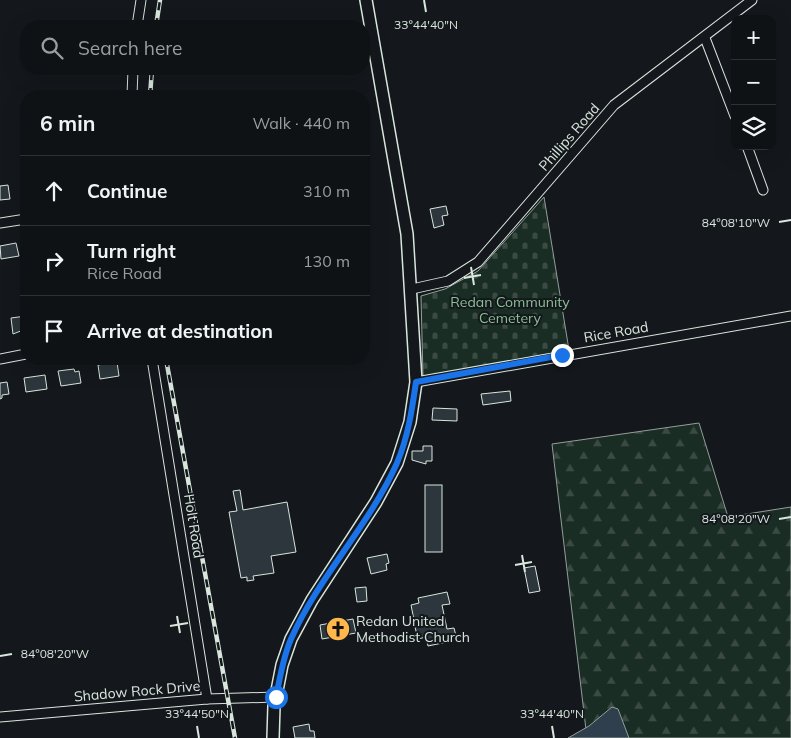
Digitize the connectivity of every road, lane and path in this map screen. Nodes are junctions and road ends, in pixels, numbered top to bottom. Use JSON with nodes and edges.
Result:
{"nodes":[{"id":1,"x":140,"y":0,"type":"edge"},
{"id":2,"x":366,"y":0,"type":"edge"},
{"id":3,"x":752,"y":0,"type":"edge"},
{"id":4,"x":138,"y":20,"type":"edge"},
{"id":5,"x":370,"y":20,"type":"edge"},
{"id":6,"x":370,"y":22,"type":"edge"},
{"id":7,"x":705,"y":38,"type":"junction"},
{"id":8,"x":133,"y":75,"type":"edge"},
{"id":9,"x":132,"y":90,"type":"edge"},
{"id":10,"x":731,"y":106,"type":"edge"},
{"id":11,"x":749,"y":150,"type":"edge"},
{"id":12,"x":764,"y":190,"type":"dead end"},
{"id":13,"x":20,"y":220,"type":"edge"},
{"id":14,"x":0,"y":223,"type":"edge"},
{"id":15,"x":412,"y":290,"type":"junction"},
{"id":16,"x":791,"y":316,"type":"edge"},
{"id":17,"x":20,"y":355,"type":"edge"},
{"id":18,"x":0,"y":359,"type":"edge"},
{"id":19,"x":153,"y":365,"type":"edge"},
{"id":20,"x":416,"y":382,"type":"junction"},
{"id":21,"x":276,"y":697,"type":"junction"},
{"id":22,"x":207,"y":699,"type":"junction"},
{"id":23,"x":0,"y":717,"type":"edge"},
{"id":24,"x":273,"y":738,"type":"edge"}],
"edges":[{"from":1,"to":4,"type":"street"},
{"from":2,"to":5,"type":"main road"},
{"from":3,"to":7,"type":"street","name":"Phillips Road"},
{"from":6,"to":15,"type":"main road"},
{"from":7,"to":10,"type":"street"},
{"from":7,"to":15,"type":"street","name":"Phillips Road"},
{"from":8,"to":9,"type":"street"},
{"from":11,"to":12,"type":"street"},
{"from":13,"to":14,"type":"street"},
{"from":15,"to":20,"type":"main road"},
{"from":16,"to":20,"type":"street","name":"Rice Road"},
{"from":17,"to":18,"type":"street"},
{"from":19,"to":22,"type":"street","name":"Holt Road"},
{"from":20,"to":21,"type":"main road"},
{"from":21,"to":22,"type":"street","name":"Shadow Rock Drive"},
{"from":21,"to":24,"type":"main road"},
{"from":22,"to":23,"type":"street","name":"Shadow Rock Drive"}]}
